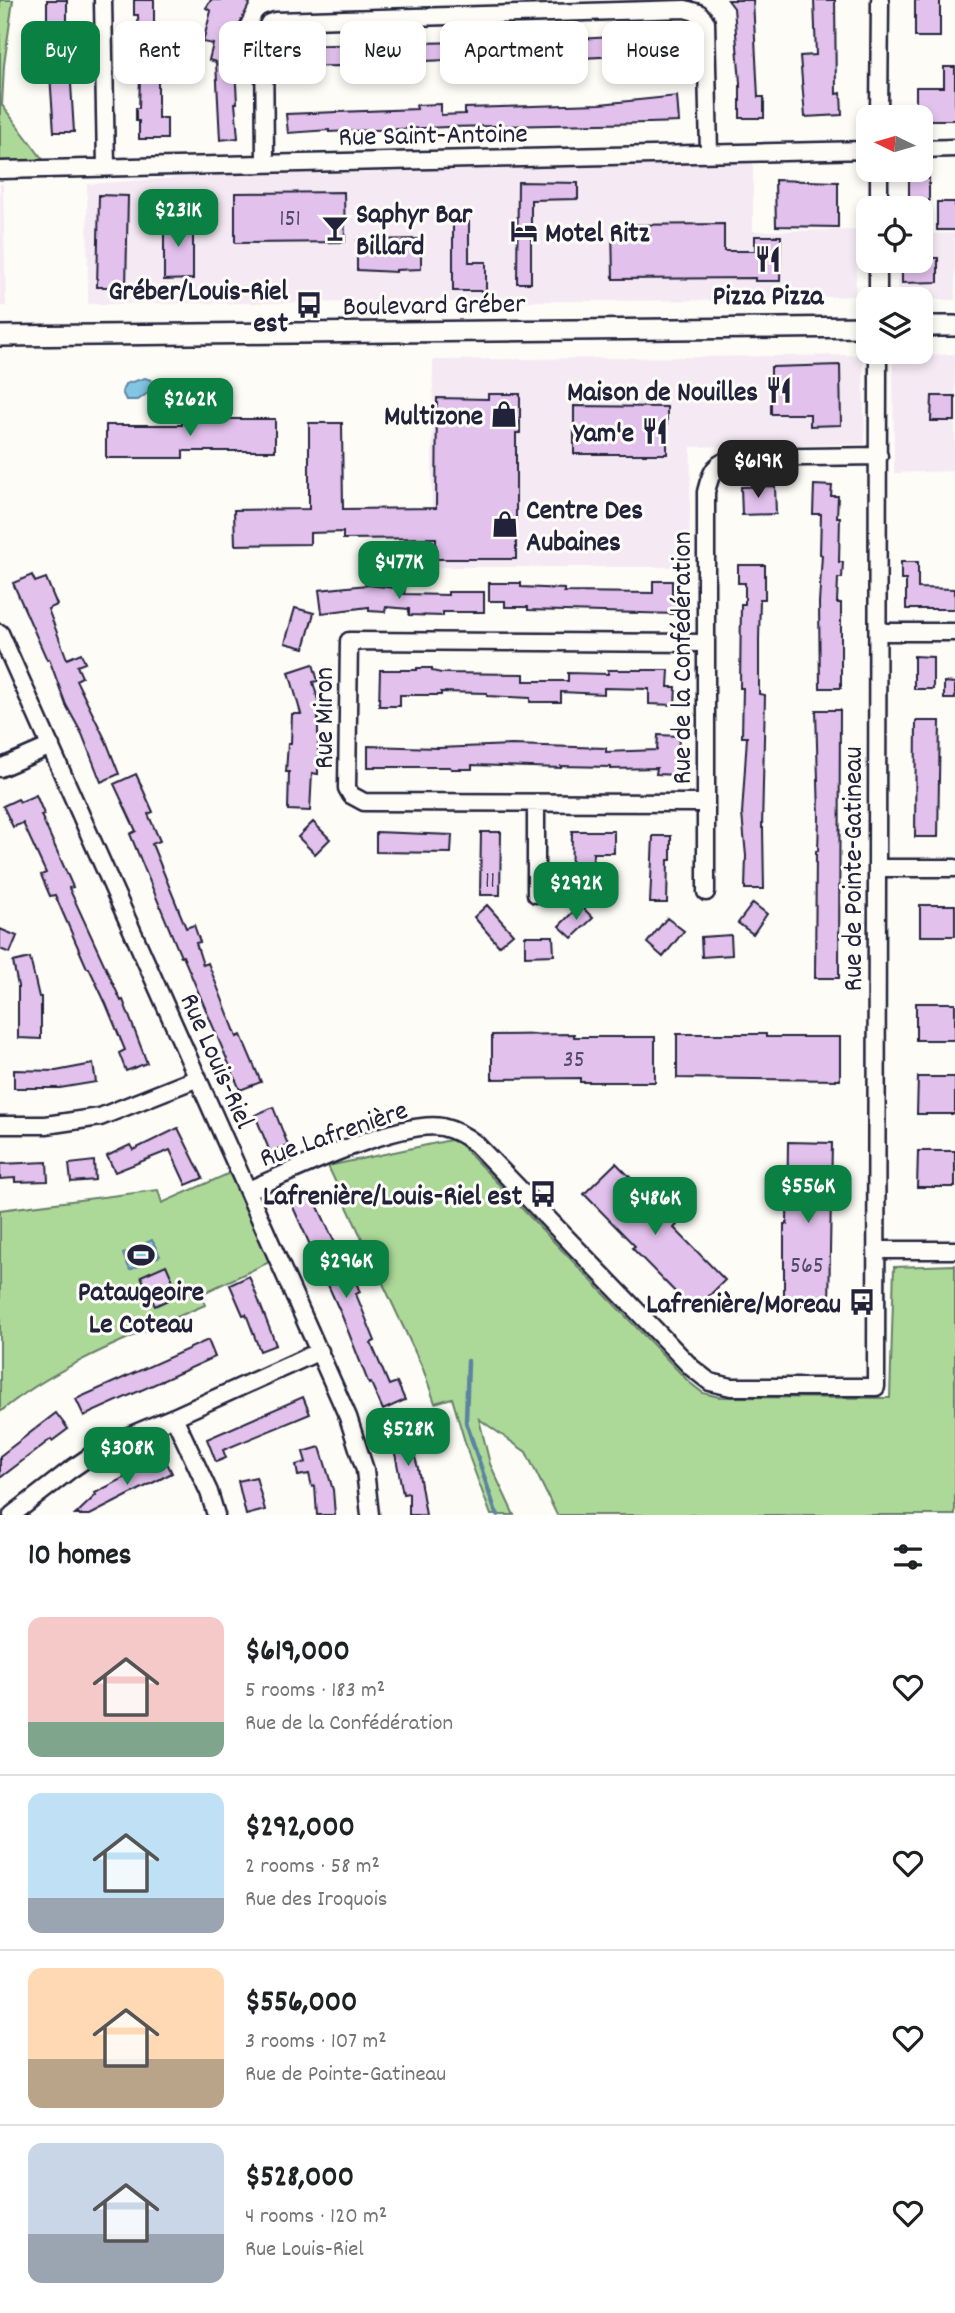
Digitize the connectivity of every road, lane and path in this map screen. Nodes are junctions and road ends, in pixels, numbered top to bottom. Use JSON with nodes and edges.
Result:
{"nodes":[{"id":1,"x":103,"y":0,"type":"edge"},
{"id":2,"x":880,"y":0,"type":"edge"},
{"id":3,"x":879,"y":105,"type":"edge"},
{"id":4,"x":955,"y":148,"type":"edge"},
{"id":5,"x":933,"y":149,"type":"edge"},
{"id":6,"x":856,"y":150,"type":"edge"},
{"id":7,"x":709,"y":153,"type":"junction"},
{"id":8,"x":265,"y":163,"type":"junction"},
{"id":9,"x":106,"y":167,"type":"junction"},
{"id":10,"x":0,"y":170,"type":"edge"},
{"id":11,"x":933,"y":326,"type":"edge"},
{"id":12,"x":955,"y":326,"type":"edge"},
{"id":13,"x":856,"y":327,"type":"edge"},
{"id":14,"x":0,"y":336,"type":"edge"},
{"id":15,"x":878,"y":364,"type":"edge"},
{"id":16,"x":879,"y":456,"type":"junction"},
{"id":17,"x":878,"y":632,"type":"junction"},
{"id":18,"x":955,"y":632,"type":"edge"},
{"id":19,"x":0,"y":633,"type":"edge"},
{"id":20,"x":706,"y":643,"type":"junction"},
{"id":21,"x":51,"y":746,"type":"junction"},
{"id":22,"x":0,"y":768,"type":"edge"},
{"id":23,"x":536,"y":803,"type":"junction"},
{"id":24,"x":706,"y":803,"type":"junction"},
{"id":25,"x":877,"y":868,"type":"junction"},
{"id":26,"x":955,"y":868,"type":"edge"},
{"id":27,"x":706,"y":892,"type":"dead end"},
{"id":28,"x":536,"y":894,"type":"dead end"},
{"id":29,"x":198,"y":1078,"type":"junction"},
{"id":30,"x":0,"y":1125,"type":"edge"},
{"id":31,"x":248,"y":1190,"type":"junction"},
{"id":32,"x":876,"y":1250,"type":"junction"},
{"id":33,"x":955,"y":1250,"type":"edge"},
{"id":34,"x":320,"y":1351,"type":"junction"},
{"id":35,"x":876,"y":1387,"type":"joint"},
{"id":36,"x":174,"y":1418,"type":"junction"},
{"id":37,"x":12,"y":1515,"type":"edge"},
{"id":38,"x":216,"y":1515,"type":"edge"},
{"id":39,"x":370,"y":1515,"type":"edge"}],
"edges":[{"from":1,"to":9,"type":"street"},
{"from":2,"to":3,"type":"street"},
{"from":4,"to":5,"type":"street"},
{"from":6,"to":7,"type":"street","name":"Rue Saint-Antoine"},
{"from":7,"to":8,"type":"street","name":"Rue Saint-Antoine"},
{"from":7,"to":8,"type":"street"},
{"from":8,"to":9,"type":"street","name":"Rue Saint-Antoine"},
{"from":9,"to":10,"type":"street","name":"Rue Saint-Antoine"},
{"from":11,"to":12,"type":"main road"},
{"from":13,"to":14,"type":"main road","name":"Boulevard Gréber"},
{"from":15,"to":16,"type":"street","name":"Rue de Pointe-Gatineau"},
{"from":16,"to":17,"type":"street","name":"Rue de Pointe-Gatineau"},
{"from":16,"to":20,"type":"street","name":"Rue de la Confédération"},
{"from":17,"to":18,"type":"street"},
{"from":17,"to":25,"type":"street","name":"Rue de Pointe-Gatineau"},
{"from":19,"to":21,"type":"street","name":"Rue Louis-Riel"},
{"from":20,"to":23,"type":"street","name":"Rue Miron"},
{"from":20,"to":24,"type":"street","name":"Rue de la Confédération"},
{"from":21,"to":22,"type":"street"},
{"from":21,"to":29,"type":"street","name":"Rue Louis-Riel"},
{"from":23,"to":24,"type":"street","name":"Rue Miron"},
{"from":23,"to":28,"type":"street"},
{"from":24,"to":27,"type":"street","name":"Rue de la Confédération"},
{"from":25,"to":26,"type":"street"},
{"from":25,"to":32,"type":"street","name":"Rue de Pointe-Gatineau"},
{"from":29,"to":30,"type":"street"},
{"from":29,"to":31,"type":"street","name":"Rue Louis-Riel"},
{"from":31,"to":34,"type":"street","name":"Rue Louis-Riel"},
{"from":31,"to":35,"type":"street","name":"Rue Lafrenière"},
{"from":32,"to":33,"type":"street"},
{"from":32,"to":35,"type":"street","name":"Rue de Pointe-Gatineau"},
{"from":34,"to":36,"type":"street"},
{"from":34,"to":39,"type":"street","name":"Rue Louis-Riel"},
{"from":36,"to":37,"type":"street"},
{"from":36,"to":38,"type":"street"}]}
